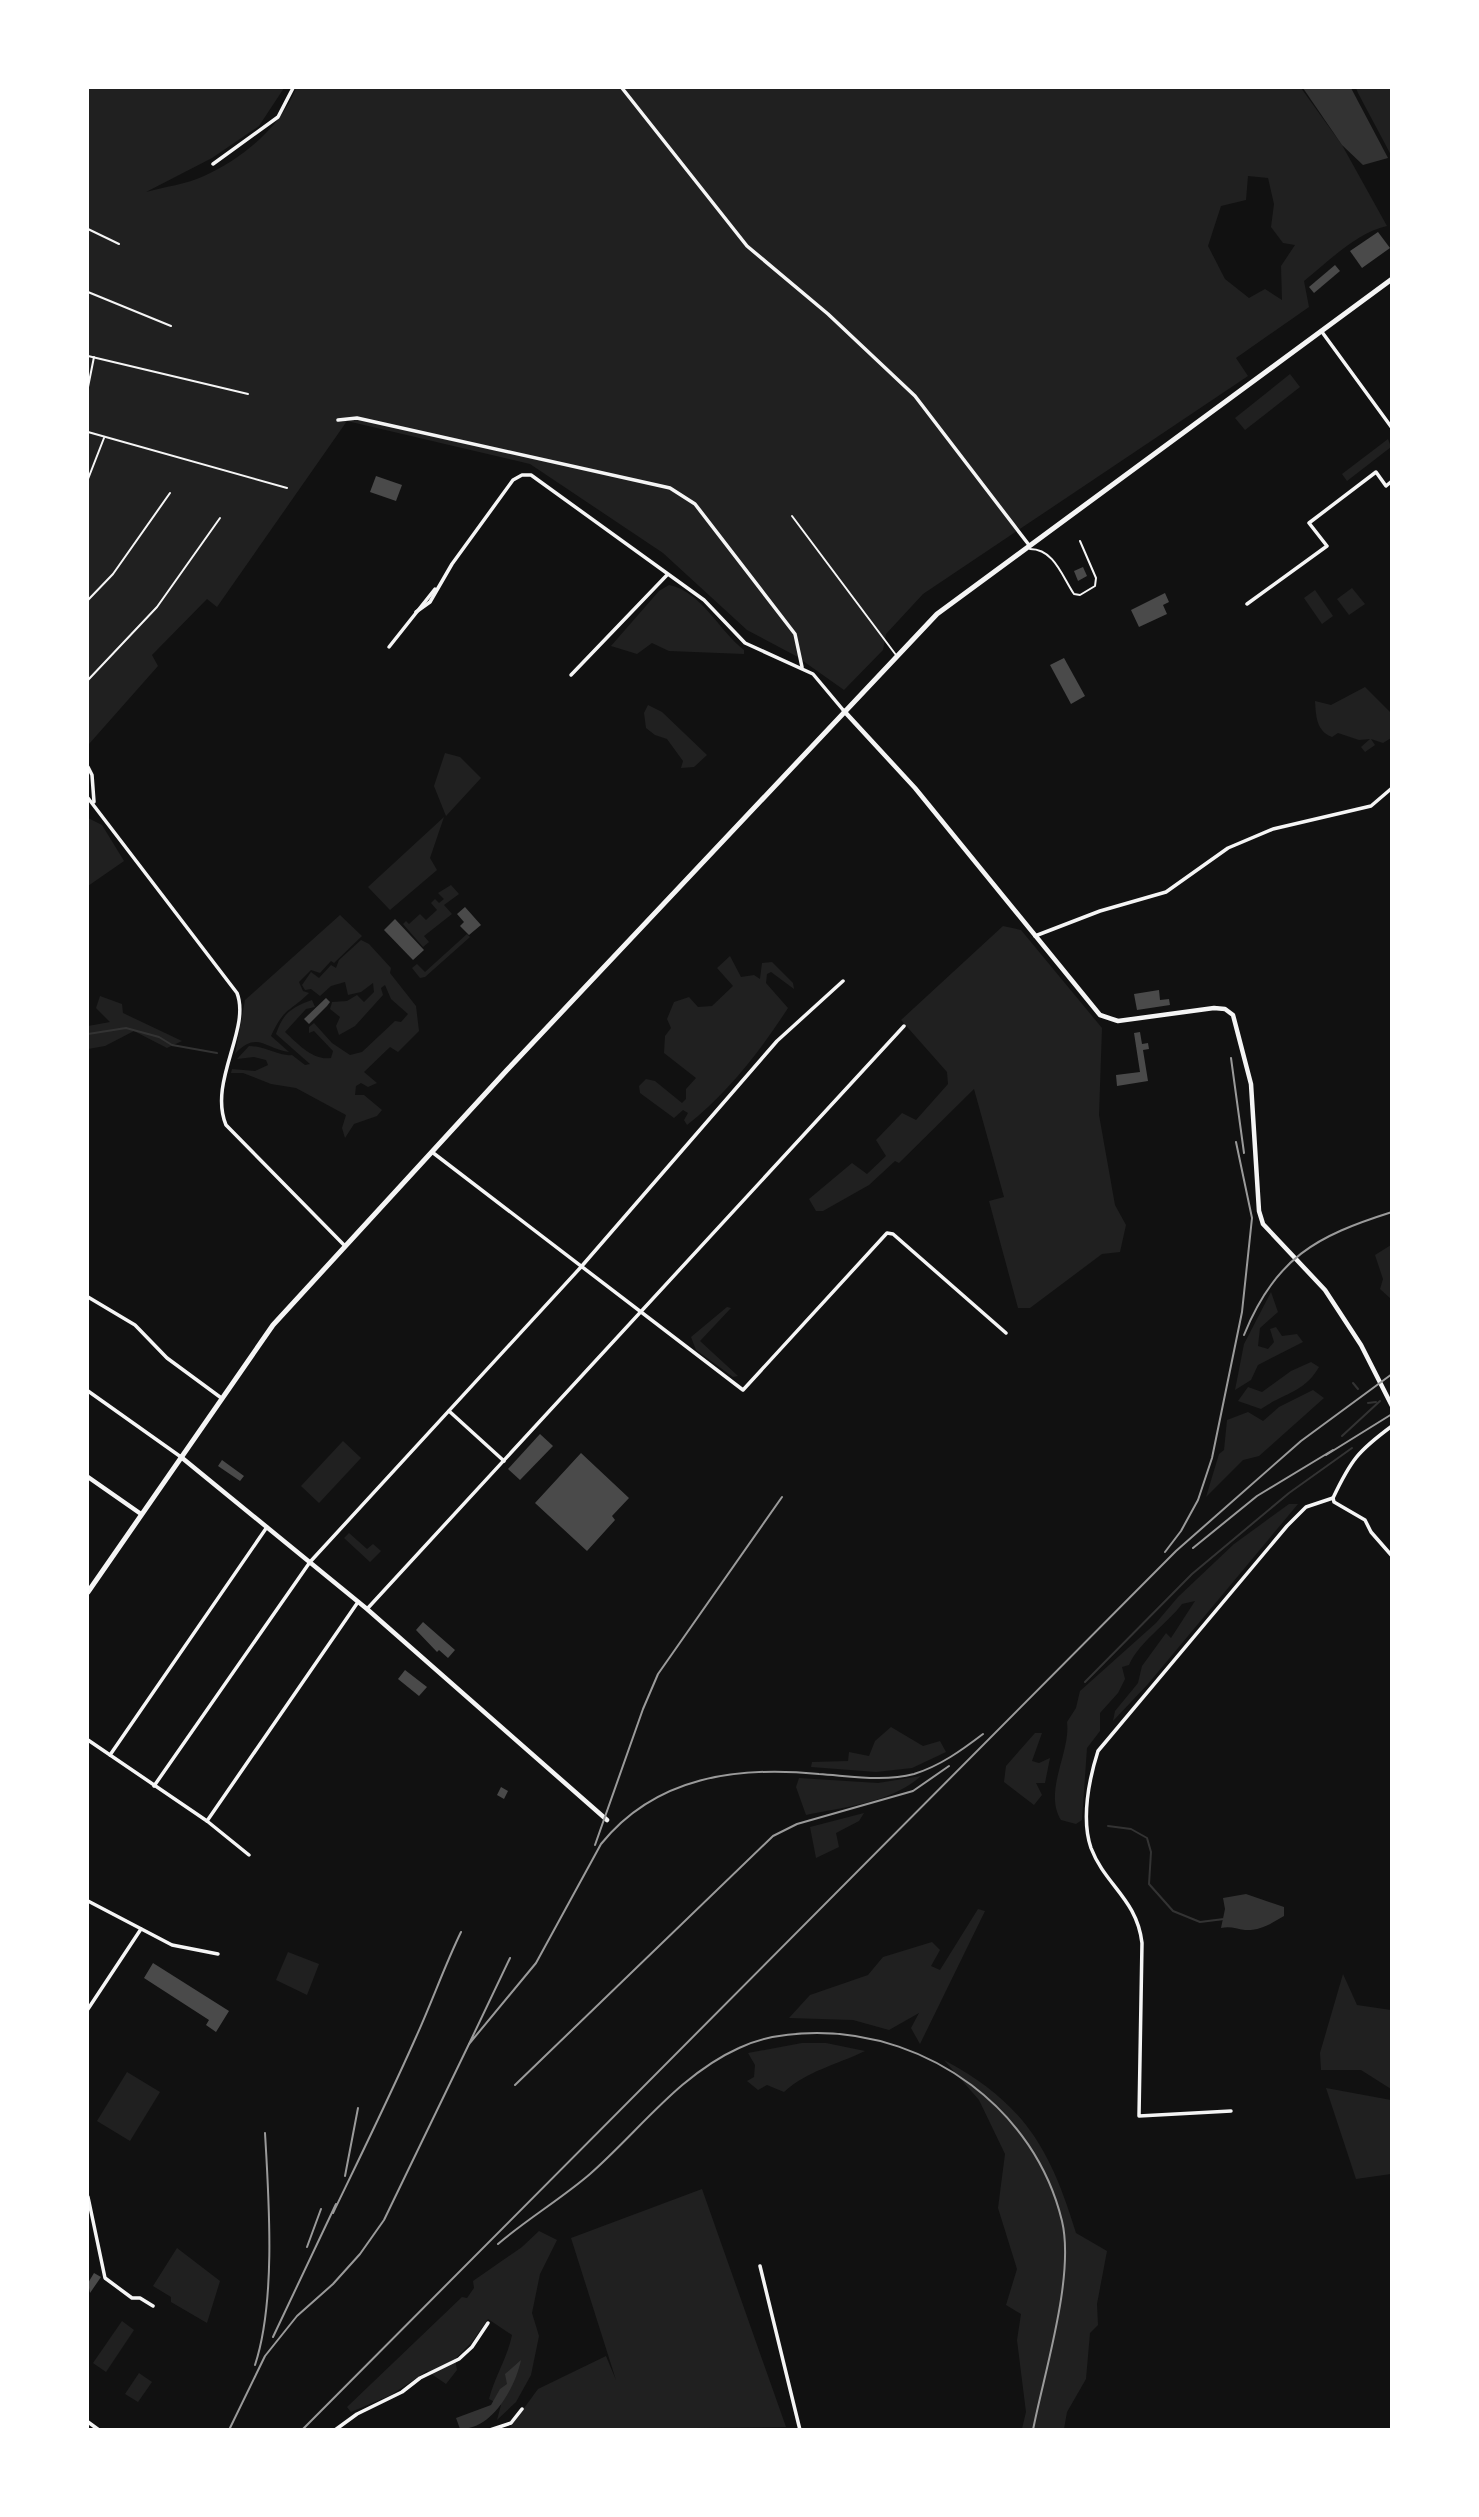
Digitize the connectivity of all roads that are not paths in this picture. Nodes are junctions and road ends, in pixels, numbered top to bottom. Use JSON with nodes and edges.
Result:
{"nodes":[{"id":1,"x":293,"y":88,"type":"edge"},
{"id":2,"x":622,"y":88,"type":"edge"},
{"id":3,"x":213,"y":164,"type":"dead end"},
{"id":4,"x":88,"y":229,"type":"edge"},
{"id":5,"x":119,"y":244,"type":"dead end"},
{"id":6,"x":1391,"y":279,"type":"edge"},
{"id":7,"x":88,"y":292,"type":"edge"},
{"id":8,"x":170,"y":326,"type":"dead end"},
{"id":9,"x":1322,"y":332,"type":"junction"},
{"id":10,"x":88,"y":356,"type":"edge"},
{"id":11,"x":94,"y":357,"type":"junction"},
{"id":12,"x":88,"y":387,"type":"edge"},
{"id":13,"x":248,"y":394,"type":"dead end"},
{"id":14,"x":338,"y":420,"type":"dead end"},
{"id":15,"x":1391,"y":428,"type":"edge"},
{"id":16,"x":88,"y":432,"type":"edge"},
{"id":17,"x":104,"y":437,"type":"junction"},
{"id":18,"x":88,"y":479,"type":"edge"},
{"id":19,"x":1391,"y":481,"type":"edge"},
{"id":20,"x":287,"y":488,"type":"dead end"},
{"id":21,"x":170,"y":493,"type":"dead end"},
{"id":22,"x":792,"y":516,"type":"dead end"},
{"id":23,"x":220,"y":517,"type":"dead end"},
{"id":24,"x":1080,"y":541,"type":"dead end"},
{"id":25,"x":1029,"y":545,"type":"junction"},
{"id":26,"x":1023,"y":550,"type":"junction"},
{"id":27,"x":667,"y":575,"type":"junction"},
{"id":28,"x":88,"y":600,"type":"edge"},
{"id":29,"x":1247,"y":604,"type":"dead end"},
{"id":30,"x":389,"y":647,"type":"dead end"},
{"id":31,"x":896,"y":655,"type":"junction"},
{"id":32,"x":802,"y":667,"type":"junction"},
{"id":33,"x":571,"y":676,"type":"dead end"},
{"id":34,"x":88,"y":680,"type":"edge"},
{"id":35,"x":844,"y":711,"type":"junction"},
{"id":36,"x":88,"y":767,"type":"edge"},
{"id":37,"x":1391,"y":788,"type":"edge"},
{"id":38,"x":88,"y":798,"type":"edge"},
{"id":39,"x":94,"y":804,"type":"junction"},
{"id":40,"x":1035,"y":936,"type":"junction"},
{"id":41,"x":843,"y":981,"type":"dead end"},
{"id":42,"x":904,"y":1026,"type":"dead end"},
{"id":43,"x":432,"y":1152,"type":"junction"},
{"id":44,"x":345,"y":1246,"type":"junction"},
{"id":45,"x":581,"y":1267,"type":"junction"},
{"id":46,"x":88,"y":1297,"type":"edge"},
{"id":47,"x":641,"y":1315,"type":"junction"},
{"id":48,"x":1006,"y":1334,"type":"dead end"},
{"id":49,"x":88,"y":1391,"type":"edge"},
{"id":50,"x":220,"y":1397,"type":"junction"},
{"id":51,"x":1391,"y":1406,"type":"edge"},
{"id":52,"x":449,"y":1411,"type":"junction"},
{"id":53,"x":1391,"y":1426,"type":"edge"},
{"id":54,"x":181,"y":1457,"type":"junction"},
{"id":55,"x":505,"y":1461,"type":"junction"},
{"id":56,"x":88,"y":1477,"type":"edge"},
{"id":57,"x":1333,"y":1498,"type":"junction"},
{"id":58,"x":141,"y":1514,"type":"junction"},
{"id":59,"x":268,"y":1526,"type":"junction"},
{"id":60,"x":1391,"y":1556,"type":"edge"},
{"id":61,"x":310,"y":1562,"type":"junction"},
{"id":62,"x":88,"y":1592,"type":"edge"},
{"id":63,"x":358,"y":1602,"type":"junction"},
{"id":64,"x":367,"y":1609,"type":"junction"},
{"id":65,"x":88,"y":1740,"type":"edge"},
{"id":66,"x":110,"y":1755,"type":"junction"},
{"id":67,"x":154,"y":1786,"type":"junction"},
{"id":68,"x":607,"y":1820,"type":"dead end"},
{"id":69,"x":207,"y":1821,"type":"junction"},
{"id":70,"x":249,"y":1855,"type":"dead end"},
{"id":71,"x":88,"y":1901,"type":"edge"},
{"id":72,"x":141,"y":1929,"type":"junction"},
{"id":73,"x":218,"y":1954,"type":"dead end"},
{"id":74,"x":88,"y":2009,"type":"edge"},
{"id":75,"x":1231,"y":2111,"type":"dead end"},
{"id":76,"x":88,"y":2197,"type":"edge"},
{"id":77,"x":760,"y":2266,"type":"dead end"},
{"id":78,"x":153,"y":2306,"type":"dead end"},
{"id":79,"x":488,"y":2323,"type":"dead end"},
{"id":80,"x":522,"y":2409,"type":"dead end"},
{"id":81,"x":88,"y":2422,"type":"edge"},
{"id":82,"x":99,"y":2430,"type":"edge"},
{"id":83,"x":335,"y":2430,"type":"edge"},
{"id":84,"x":490,"y":2430,"type":"edge"},
{"id":85,"x":800,"y":2430,"type":"edge"}],
"edges":[{"from":1,"to":3,"type":"street"},
{"from":2,"to":25,"type":"street"},
{"from":4,"to":5,"type":"lane"},
{"from":6,"to":9,"type":"main road"},
{"from":7,"to":8,"type":"lane"},
{"from":9,"to":15,"type":"street"},
{"from":9,"to":25,"type":"main road"},
{"from":10,"to":11,"type":"lane"},
{"from":11,"to":12,"type":"lane"},
{"from":11,"to":13,"type":"lane"},
{"from":14,"to":32,"type":"street"},
{"from":16,"to":17,"type":"lane"},
{"from":17,"to":18,"type":"lane"},
{"from":17,"to":20,"type":"lane"},
{"from":19,"to":29,"type":"street"},
{"from":21,"to":28,"type":"lane"},
{"from":22,"to":31,"type":"lane"},
{"from":23,"to":34,"type":"lane"},
{"from":24,"to":26,"type":"lane"},
{"from":25,"to":26,"type":"main road"},
{"from":26,"to":31,"type":"main road"},
{"from":27,"to":30,"type":"street"},
{"from":27,"to":32,"type":"street"},
{"from":27,"to":33,"type":"street"},
{"from":31,"to":35,"type":"main road"},
{"from":32,"to":35,"type":"street"},
{"from":35,"to":40,"type":"street"},
{"from":35,"to":43,"type":"main road"},
{"from":36,"to":39,"type":"street"},
{"from":37,"to":40,"type":"street"},
{"from":38,"to":39,"type":"street"},
{"from":39,"to":44,"type":"street"},
{"from":40,"to":51,"type":"street"},
{"from":41,"to":45,"type":"street"},
{"from":42,"to":47,"type":"street"},
{"from":43,"to":44,"type":"main road"},
{"from":43,"to":45,"type":"street"},
{"from":44,"to":50,"type":"main road"},
{"from":45,"to":47,"type":"street"},
{"from":45,"to":52,"type":"street"},
{"from":46,"to":50,"type":"street"},
{"from":47,"to":48,"type":"street"},
{"from":47,"to":55,"type":"street"},
{"from":49,"to":54,"type":"street"},
{"from":50,"to":54,"type":"main road"},
{"from":52,"to":55,"type":"street"},
{"from":52,"to":61,"type":"street"},
{"from":53,"to":57,"type":"street"},
{"from":54,"to":58,"type":"main road"},
{"from":54,"to":59,"type":"street"},
{"from":55,"to":64,"type":"street"},
{"from":56,"to":58,"type":"street"},
{"from":57,"to":60,"type":"street"},
{"from":57,"to":75,"type":"street"},
{"from":58,"to":62,"type":"main road"},
{"from":59,"to":61,"type":"street"},
{"from":59,"to":66,"type":"street"},
{"from":61,"to":63,"type":"street"},
{"from":61,"to":67,"type":"street"},
{"from":63,"to":64,"type":"street"},
{"from":63,"to":69,"type":"street"},
{"from":64,"to":68,"type":"street"},
{"from":65,"to":66,"type":"street"},
{"from":66,"to":67,"type":"street"},
{"from":67,"to":69,"type":"street"},
{"from":69,"to":70,"type":"street"},
{"from":71,"to":72,"type":"street"},
{"from":72,"to":73,"type":"street"},
{"from":72,"to":74,"type":"street"},
{"from":76,"to":78,"type":"street"},
{"from":77,"to":85,"type":"street"},
{"from":79,"to":83,"type":"street"},
{"from":80,"to":84,"type":"street"},
{"from":81,"to":82,"type":"street"}]}
